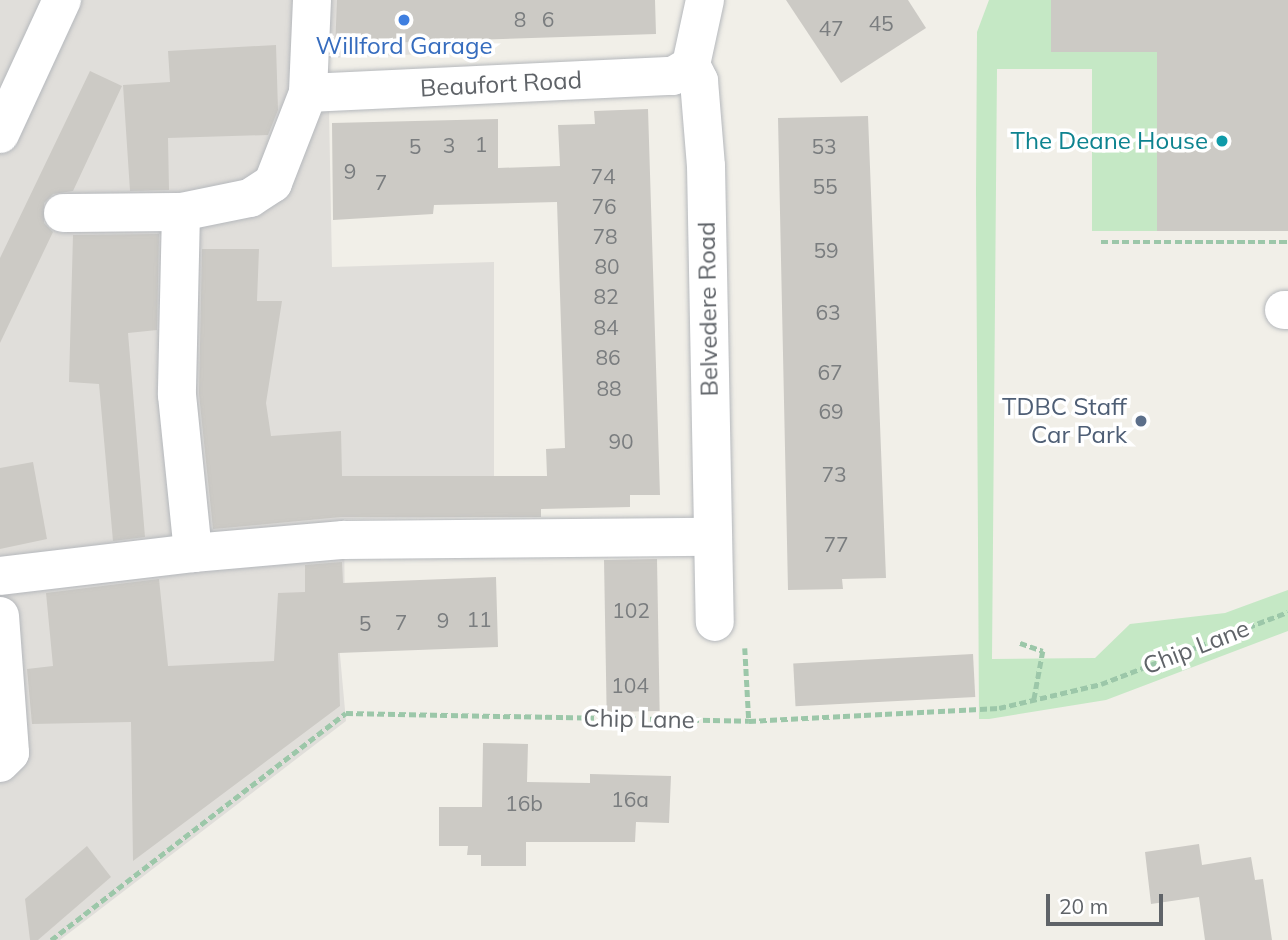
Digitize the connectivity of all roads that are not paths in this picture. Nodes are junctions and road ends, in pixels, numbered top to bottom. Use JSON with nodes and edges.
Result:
{"nodes":[{"id":1,"x":62,"y":0,"type":"edge"},
{"id":2,"x":312,"y":0,"type":"edge"},
{"id":3,"x":705,"y":0,"type":"edge"},
{"id":4,"x":691,"y":65,"type":"junction"},
{"id":5,"x":308,"y":93,"type":"junction"},
{"id":6,"x":0,"y":134,"type":"edge"},
{"id":7,"x":181,"y":212,"type":"junction"},
{"id":8,"x":63,"y":213,"type":"dead end"},
{"id":9,"x":712,"y":537,"type":"junction"},
{"id":10,"x":193,"y":553,"type":"junction"},
{"id":11,"x":0,"y":576,"type":"edge"},
{"id":12,"x":0,"y":616,"type":"edge"},
{"id":13,"x":729,"y":628,"type":"road end"},
{"id":14,"x":0,"y":763,"type":"edge"}],
"edges":[{"from":1,"to":6,"type":"street"},
{"from":2,"to":5,"type":"street"},
{"from":3,"to":4,"type":"street","name":"Belvedere Road"},
{"from":4,"to":5,"type":"street","name":"Beaufort Road"},
{"from":4,"to":9,"type":"street","name":"Belvedere Road"},
{"from":5,"to":7,"type":"street"},
{"from":7,"to":8,"type":"street"},
{"from":7,"to":10,"type":"street"},
{"from":9,"to":10,"type":"street"},
{"from":9,"to":13,"type":"street","name":"Belvedere Road"},
{"from":10,"to":11,"type":"street"},
{"from":12,"to":14,"type":"street"}]}
